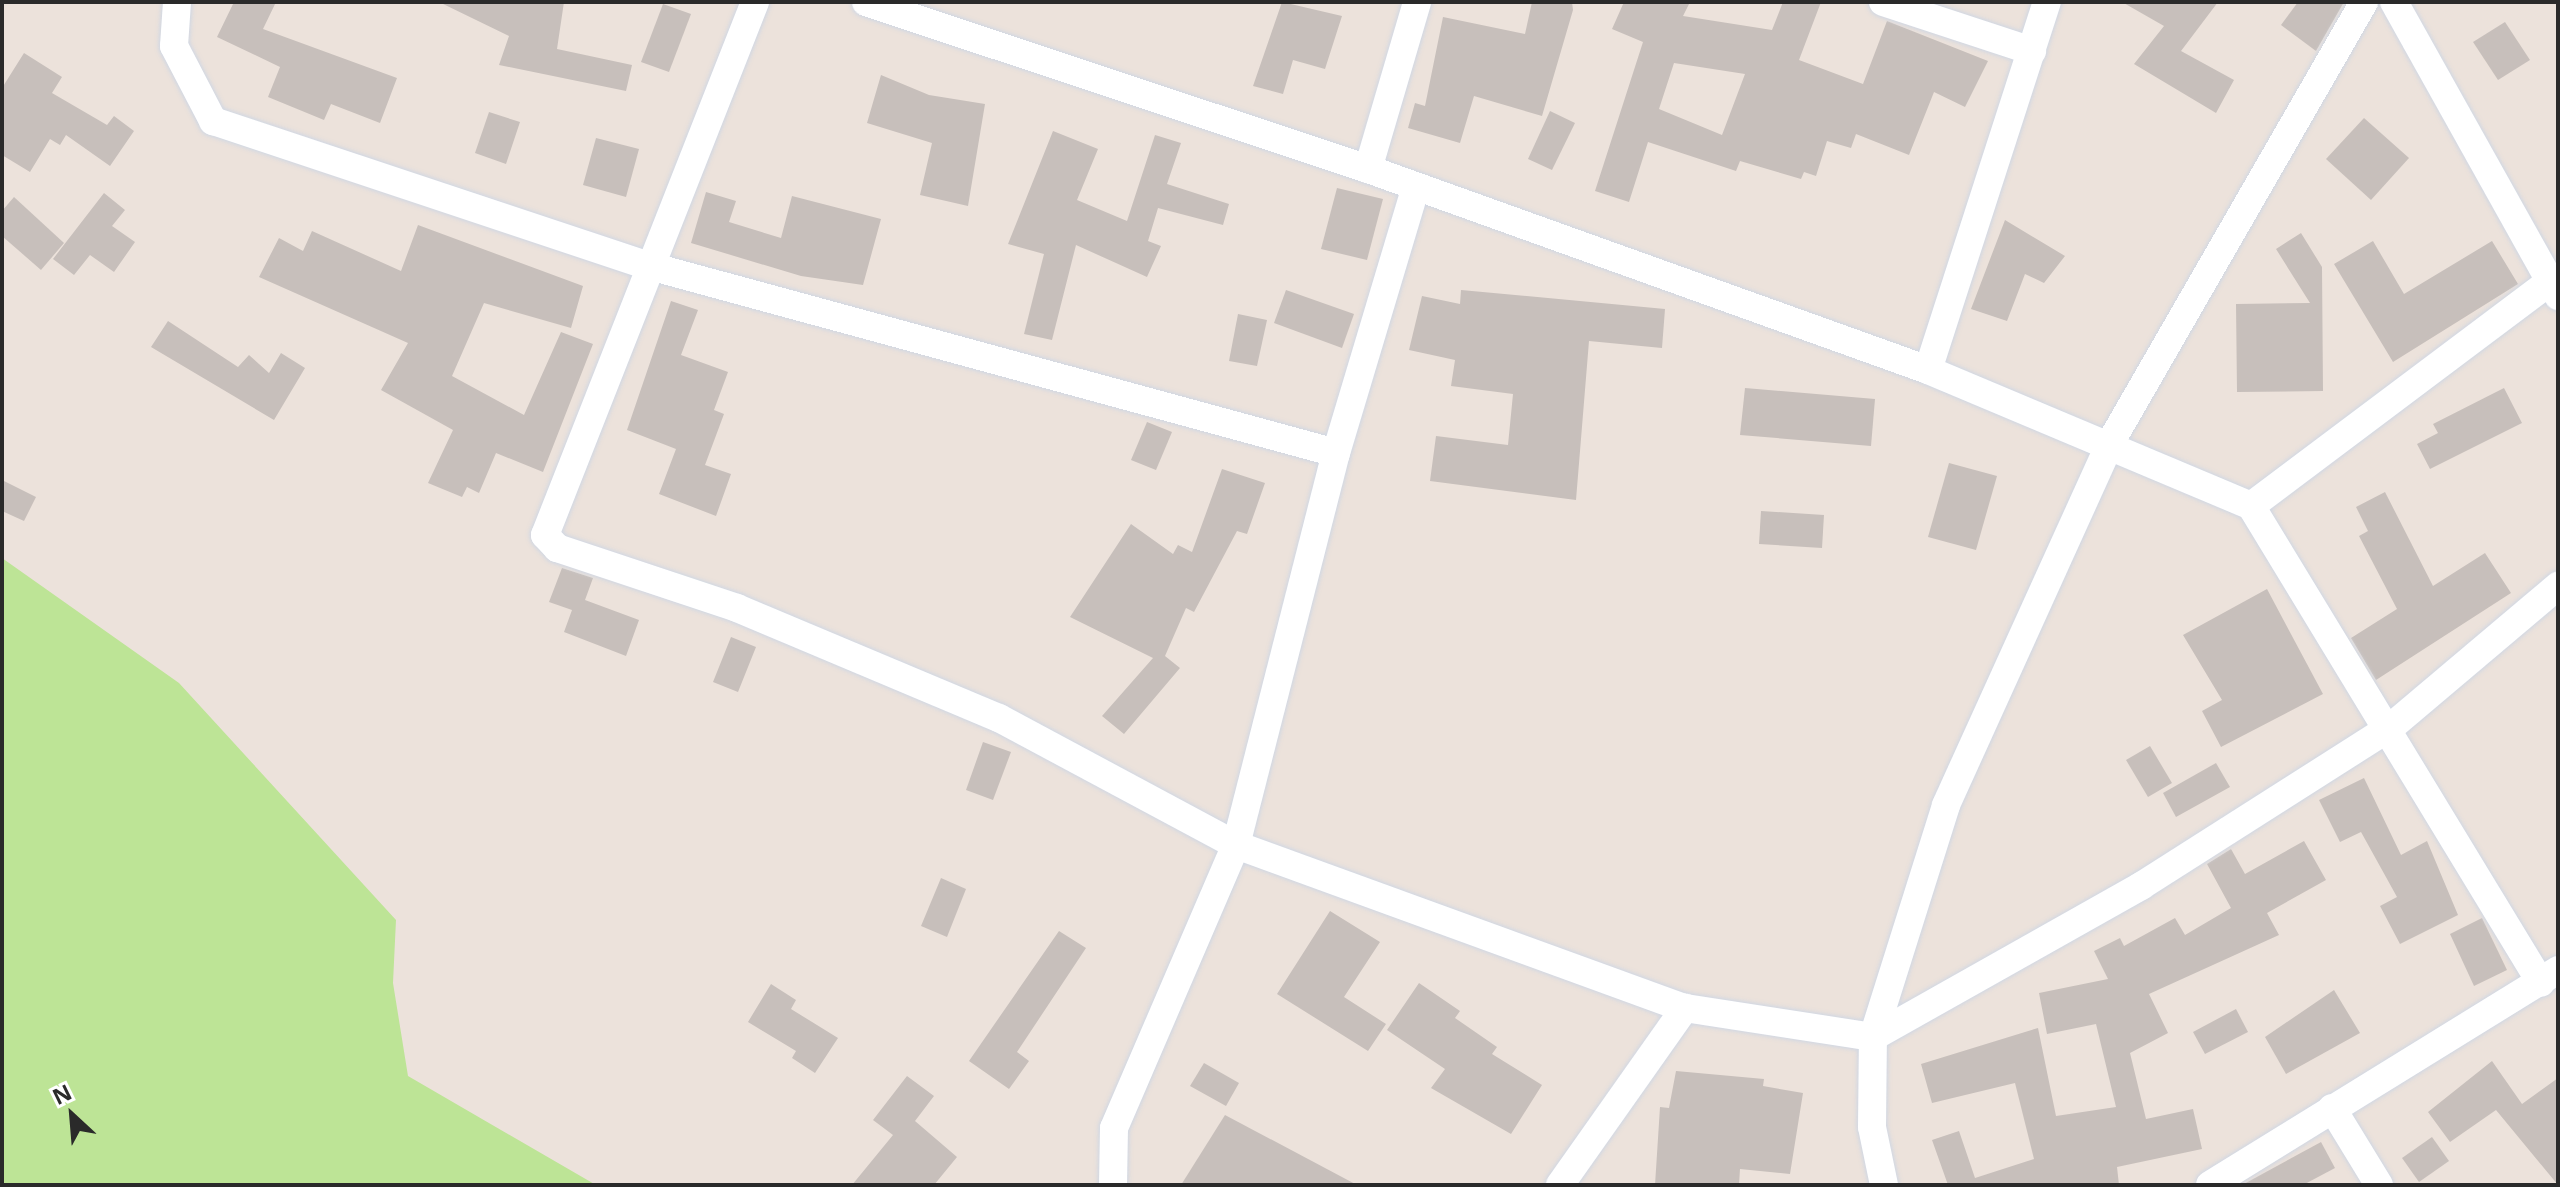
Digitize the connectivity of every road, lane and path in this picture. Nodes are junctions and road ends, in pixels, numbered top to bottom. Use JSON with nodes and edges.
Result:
{"nodes":[{"id":1,"x":177,"y":2,"type":"edge"},
{"id":2,"x":755,"y":2,"type":"edge"},
{"id":3,"x":866,"y":2,"type":"edge"},
{"id":4,"x":1417,"y":2,"type":"edge"},
{"id":5,"x":1883,"y":2,"type":"edge"},
{"id":6,"x":2047,"y":2,"type":"edge"},
{"id":7,"x":2364,"y":2,"type":"edge"},
{"id":8,"x":2394,"y":2,"type":"edge"},
{"id":9,"x":2032,"y":51,"type":"junction"},
{"id":10,"x":1368,"y":169,"type":"junction"},
{"id":11,"x":1416,"y":187,"type":"junction"},
{"id":12,"x":646,"y":265,"type":"junction"},
{"id":13,"x":2554,"y":289,"type":"edge"},
{"id":14,"x":1928,"y":370,"type":"junction"},
{"id":15,"x":2109,"y":445,"type":"junction"},
{"id":16,"x":1336,"y":453,"type":"junction"},
{"id":17,"x":2251,"y":506,"type":"junction"},
{"id":18,"x":2558,"y":586,"type":"edge"},
{"id":19,"x":2391,"y":727,"type":"junction"},
{"id":20,"x":1236,"y":845,"type":"junction"},
{"id":21,"x":2550,"y":977,"type":"edge"},
{"id":22,"x":1685,"y":1008,"type":"junction"},
{"id":23,"x":1873,"y":1037,"type":"junction"},
{"id":24,"x":2332,"y":1108,"type":"junction"},
{"id":25,"x":1113,"y":1185,"type":"edge"},
{"id":26,"x":1560,"y":1185,"type":"edge"},
{"id":27,"x":1884,"y":1185,"type":"edge"},
{"id":28,"x":2210,"y":1185,"type":"edge"},
{"id":29,"x":2379,"y":1185,"type":"edge"}],
"edges":[{"from":1,"to":12,"type":"street"},
{"from":2,"to":12,"type":"street"},
{"from":3,"to":10,"type":"street"},
{"from":4,"to":10,"type":"street"},
{"from":5,"to":9,"type":"street"},
{"from":6,"to":9,"type":"street"},
{"from":7,"to":15,"type":"street"},
{"from":8,"to":13,"type":"street"},
{"from":9,"to":14,"type":"street"},
{"from":10,"to":11,"type":"street"},
{"from":11,"to":14,"type":"street"},
{"from":11,"to":16,"type":"street"},
{"from":12,"to":16,"type":"street"},
{"from":12,"to":20,"type":"street"},
{"from":13,"to":17,"type":"street"},
{"from":14,"to":15,"type":"street"},
{"from":15,"to":17,"type":"street"},
{"from":15,"to":23,"type":"street"},
{"from":16,"to":20,"type":"street"},
{"from":17,"to":19,"type":"street"},
{"from":18,"to":19,"type":"street"},
{"from":19,"to":21,"type":"street"},
{"from":19,"to":23,"type":"street"},
{"from":20,"to":22,"type":"street"},
{"from":20,"to":25,"type":"street"},
{"from":21,"to":24,"type":"street"},
{"from":22,"to":23,"type":"street"},
{"from":22,"to":26,"type":"street"},
{"from":23,"to":27,"type":"street"},
{"from":24,"to":28,"type":"street"},
{"from":24,"to":29,"type":"street"}]}
